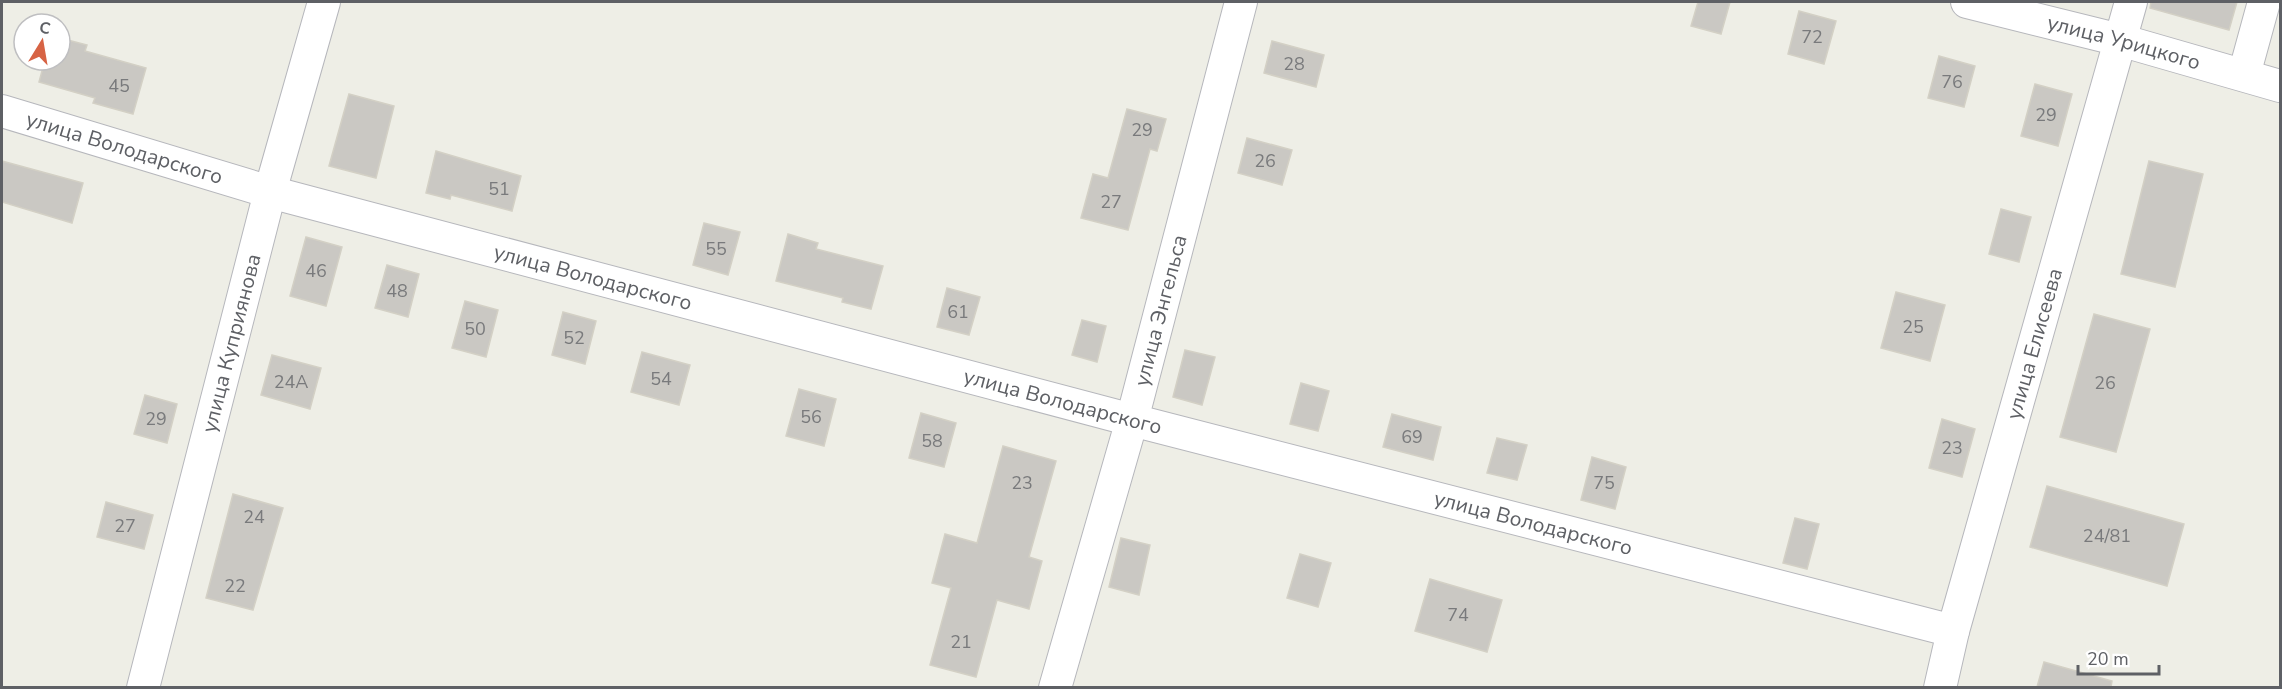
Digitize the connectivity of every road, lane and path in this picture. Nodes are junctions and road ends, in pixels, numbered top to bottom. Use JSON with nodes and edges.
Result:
{"nodes":[{"id":1,"x":324,"y":2,"type":"edge"},
{"id":2,"x":1242,"y":2,"type":"edge"},
{"id":3,"x":1967,"y":2,"type":"edge"},
{"id":4,"x":2131,"y":2,"type":"edge"},
{"id":5,"x":2264,"y":2,"type":"edge"},
{"id":6,"x":2120,"y":40,"type":"junction"},
{"id":7,"x":2244,"y":75,"type":"junction"},
{"id":8,"x":2280,"y":86,"type":"edge"},
{"id":9,"x":2,"y":111,"type":"edge"},
{"id":10,"x":270,"y":192,"type":"junction"},
{"id":11,"x":1132,"y":420,"type":"junction"},
{"id":12,"x":1953,"y":631,"type":"junction"},
{"id":13,"x":143,"y":687,"type":"edge"},
{"id":14,"x":1055,"y":687,"type":"edge"},
{"id":15,"x":1940,"y":687,"type":"edge"}],
"edges":[{"from":1,"to":10,"type":"street","name":"улица Куприянова"},
{"from":2,"to":11,"type":"street","name":"улица Энгельса"},
{"from":3,"to":6,"type":"street","name":"улица Урицкого"},
{"from":4,"to":6,"type":"street","name":"улица Елисеева"},
{"from":5,"to":7,"type":"street"},
{"from":6,"to":7,"type":"street","name":"улица Урицкого"},
{"from":6,"to":12,"type":"street","name":"улица Елисеева"},
{"from":7,"to":8,"type":"street","name":"улица Урицкого"},
{"from":9,"to":10,"type":"street","name":"улица Володарского"},
{"from":10,"to":11,"type":"street","name":"улица Володарского"},
{"from":10,"to":13,"type":"street","name":"улица Куприянова"},
{"from":11,"to":12,"type":"street","name":"улица Володарского"},
{"from":11,"to":14,"type":"street","name":"улица Энгельса"},
{"from":12,"to":15,"type":"street","name":"улица Елисеева"}]}
